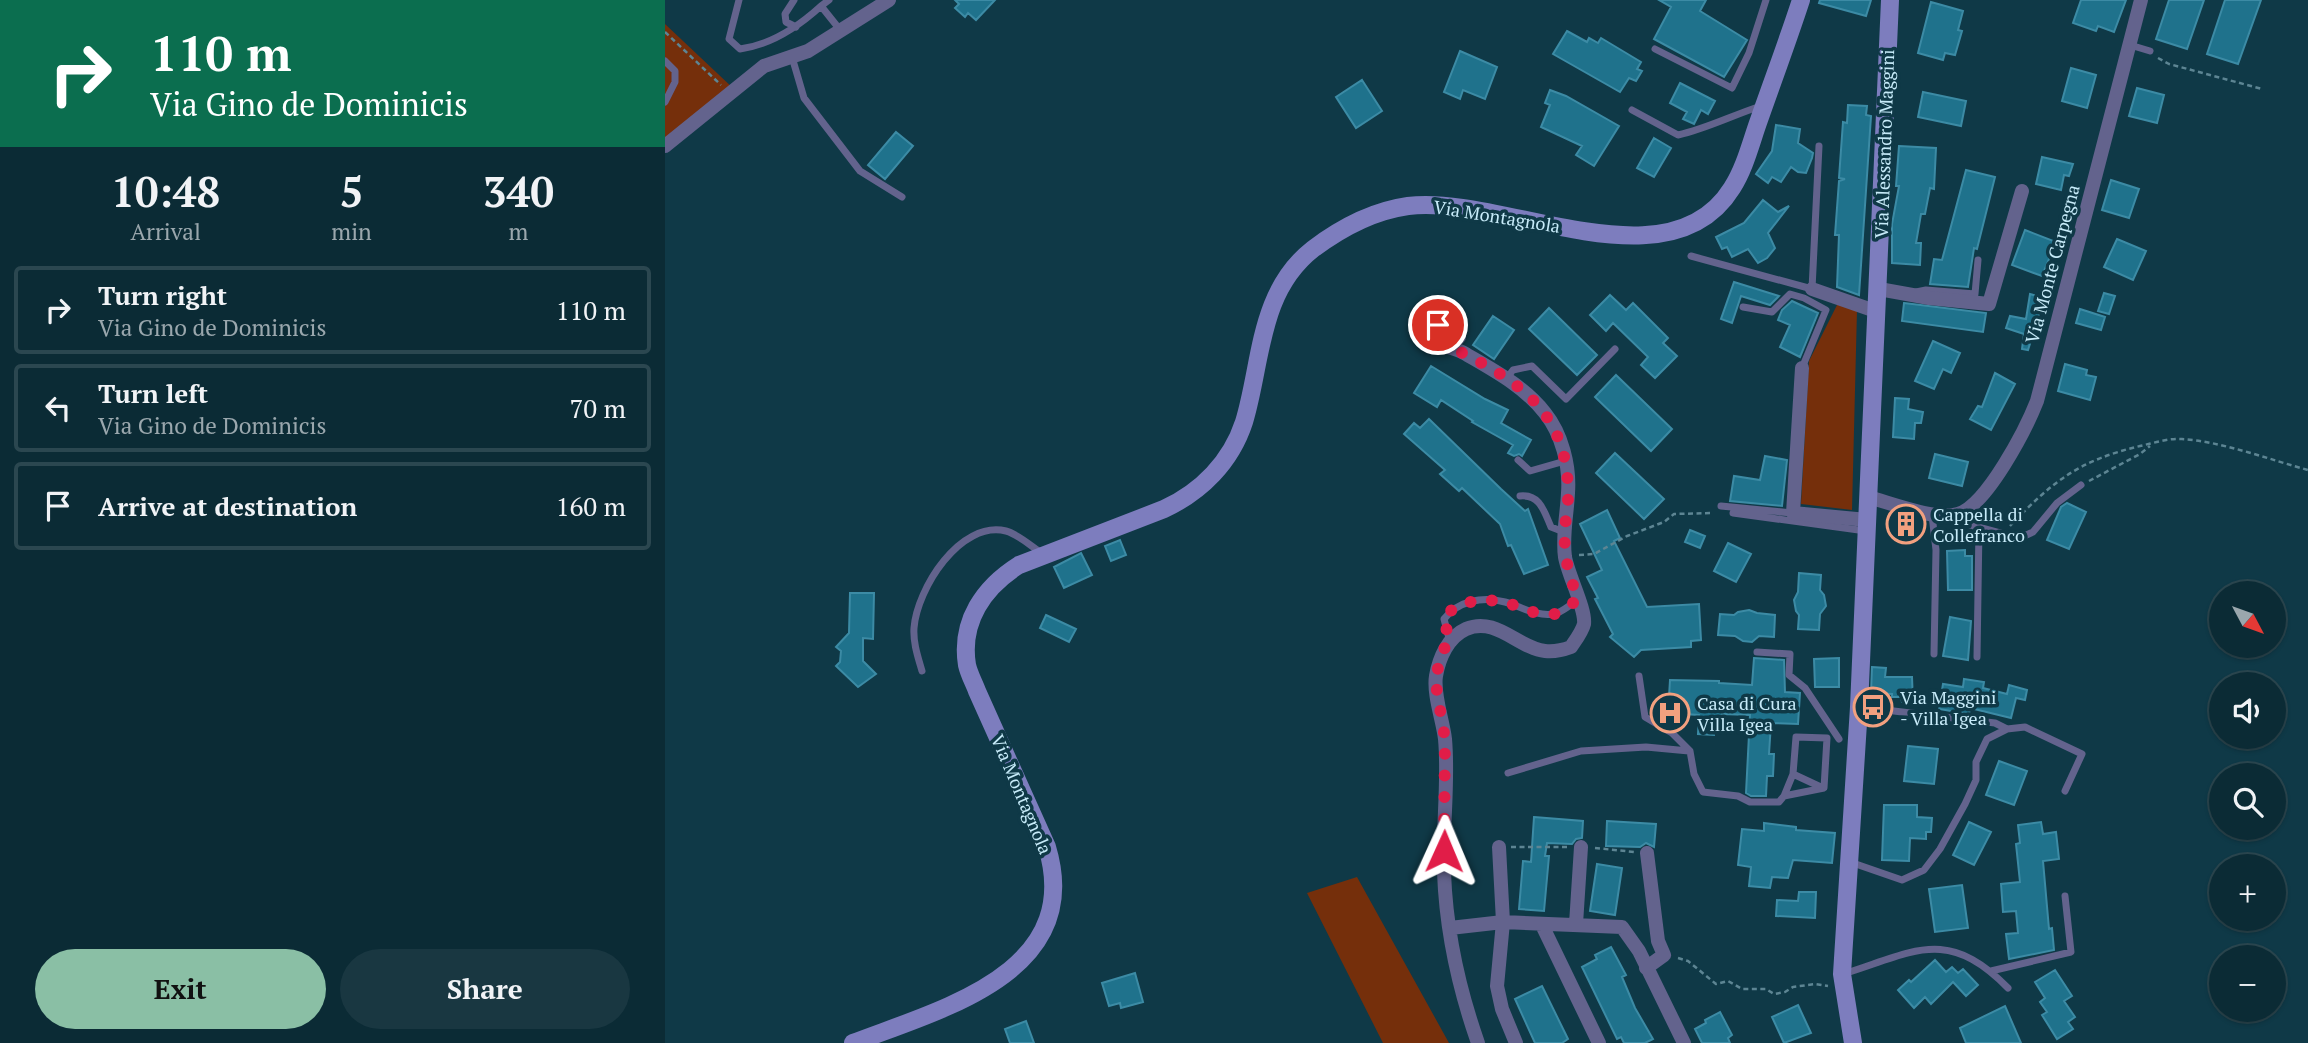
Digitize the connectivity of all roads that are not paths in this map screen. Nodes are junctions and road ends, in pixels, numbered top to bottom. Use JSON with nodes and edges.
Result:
{"nodes":[{"id":1,"x":739,"y":0,"type":"edge"},
{"id":2,"x":794,"y":0,"type":"edge"},
{"id":3,"x":829,"y":0,"type":"edge"},
{"id":4,"x":889,"y":0,"type":"edge"},
{"id":5,"x":1766,"y":0,"type":"edge"},
{"id":6,"x":1801,"y":0,"type":"edge"},
{"id":7,"x":1890,"y":0,"type":"edge"},
{"id":8,"x":2141,"y":0,"type":"edge"},
{"id":9,"x":821,"y":6,"type":"junction"},
{"id":10,"x":796,"y":27,"type":"junction"},
{"id":11,"x":841,"y":32,"type":"junction"},
{"id":12,"x":2129,"y":45,"type":"junction"},
{"id":13,"x":1655,"y":49,"type":"dead end"},
{"id":14,"x":2150,"y":51,"type":"road end"},
{"id":15,"x":792,"y":57,"type":"junction"},
{"id":16,"x":665,"y":61,"type":"edge"},
{"id":17,"x":665,"y":102,"type":"edge"},
{"id":18,"x":1765,"y":105,"type":"junction"},
{"id":19,"x":1632,"y":110,"type":"dead end"},
{"id":20,"x":665,"y":146,"type":"edge"},
{"id":21,"x":1819,"y":146,"type":"dead end"},
{"id":22,"x":2022,"y":191,"type":"dead end"},
{"id":23,"x":902,"y":197,"type":"dead end"},
{"id":24,"x":1691,"y":256,"type":"dead end"},
{"id":25,"x":1978,"y":260,"type":"dead end"},
{"id":26,"x":1812,"y":289,"type":"junction"},
{"id":27,"x":1879,"y":289,"type":"junction"},
{"id":28,"x":1908,"y":293,"type":"junction"},
{"id":29,"x":1743,"y":307,"type":"dead end"},
{"id":30,"x":1878,"y":312,"type":"junction"},
{"id":31,"x":1459,"y":333,"type":"junction"},
{"id":32,"x":1444,"y":344,"type":"junction"},
{"id":33,"x":1615,"y":349,"type":"dead end"},
{"id":34,"x":1460,"y":351,"type":"junction"},
{"id":35,"x":1803,"y":368,"type":"joint"},
{"id":36,"x":1507,"y":378,"type":"junction"},
{"id":37,"x":1518,"y":460,"type":"dead end"},
{"id":38,"x":1566,"y":461,"type":"junction"},
{"id":39,"x":2081,"y":485,"type":"road end"},
{"id":40,"x":1520,"y":496,"type":"dead end"},
{"id":41,"x":1868,"y":497,"type":"junction"},
{"id":42,"x":1721,"y":506,"type":"dead end"},
{"id":43,"x":1733,"y":513,"type":"road end"},
{"id":44,"x":1793,"y":513,"type":"junction"},
{"id":45,"x":1932,"y":514,"type":"junction"},
{"id":46,"x":1957,"y":515,"type":"junction"},
{"id":47,"x":1867,"y":526,"type":"junction"},
{"id":48,"x":1979,"y":527,"type":"junction"},
{"id":49,"x":1565,"y":532,"type":"junction"},
{"id":50,"x":1043,"y":555,"type":"junction"},
{"id":51,"x":1578,"y":600,"type":"junction"},
{"id":52,"x":1450,"y":642,"type":"junction"},
{"id":53,"x":1758,"y":652,"type":"dead end"},
{"id":54,"x":1934,"y":653,"type":"dead end"},
{"id":55,"x":1977,"y":657,"type":"dead end"},
{"id":56,"x":922,"y":671,"type":"dead end"},
{"id":57,"x":1639,"y":676,"type":"dead end"},
{"id":58,"x":1859,"y":707,"type":"junction"},
{"id":59,"x":2007,"y":729,"type":"junction"},
{"id":60,"x":1827,"y":737,"type":"junction"},
{"id":61,"x":1848,"y":739,"type":"junction"},
{"id":62,"x":1690,"y":751,"type":"junction"},
{"id":63,"x":1508,"y":773,"type":"dead end"},
{"id":64,"x":1793,"y":774,"type":"junction"},
{"id":65,"x":1824,"y":788,"type":"junction"},
{"id":66,"x":2065,"y":791,"type":"dead end"},
{"id":67,"x":1784,"y":796,"type":"junction"},
{"id":68,"x":1499,"y":847,"type":"dead end"},
{"id":69,"x":1581,"y":847,"type":"dead end"},
{"id":70,"x":1647,"y":853,"type":"dead end"},
{"id":71,"x":1849,"y":862,"type":"junction"},
{"id":72,"x":2065,"y":896,"type":"dead end"},
{"id":73,"x":1503,"y":922,"type":"junction"},
{"id":74,"x":1576,"y":924,"type":"junction"},
{"id":75,"x":1542,"y":925,"type":"junction"},
{"id":76,"x":1450,"y":928,"type":"junction"},
{"id":77,"x":1658,"y":941,"type":"junction"},
{"id":78,"x":1639,"y":951,"type":"junction"},
{"id":79,"x":1647,"y":968,"type":"junction"},
{"id":80,"x":1991,"y":971,"type":"junction"},
{"id":81,"x":1843,"y":979,"type":"junction"},
{"id":82,"x":2008,"y":988,"type":"dead end"},
{"id":83,"x":853,"y":1043,"type":"edge"},
{"id":84,"x":1478,"y":1043,"type":"edge"},
{"id":85,"x":1516,"y":1043,"type":"edge"},
{"id":86,"x":1599,"y":1043,"type":"edge"},
{"id":87,"x":1684,"y":1043,"type":"edge"},
{"id":88,"x":1853,"y":1043,"type":"edge"}],
"edges":[{"from":1,"to":10,"type":"lane"},
{"from":2,"to":10,"type":"lane"},
{"from":3,"to":9,"type":"lane"},
{"from":4,"to":11,"type":"street"},
{"from":5,"to":13,"type":"lane"},
{"from":6,"to":18,"type":"main road","name":"Via Montagnola"},
{"from":7,"to":27,"type":"main road","name":"Via Alessandro Maggini"},
{"from":8,"to":12,"type":"street","name":"Via Monte Carpegna"},
{"from":9,"to":10,"type":"lane"},
{"from":9,"to":11,"type":"lane"},
{"from":11,"to":15,"type":"street"},
{"from":12,"to":14,"type":"lane"},
{"from":12,"to":46,"type":"street","name":"Via Monte Carpegna"},
{"from":15,"to":20,"type":"street"},
{"from":15,"to":23,"type":"lane"},
{"from":16,"to":17,"type":"lane"},
{"from":18,"to":19,"type":"lane"},
{"from":18,"to":50,"type":"main road","name":"Via Montagnola"},
{"from":21,"to":26,"type":"lane"},
{"from":22,"to":28,"type":"street"},
{"from":24,"to":26,"type":"lane"},
{"from":25,"to":28,"type":"lane"},
{"from":26,"to":30,"type":"street"},
{"from":27,"to":28,"type":"street"},
{"from":27,"to":30,"type":"main road","name":"Via Alessandro Maggini"},
{"from":29,"to":35,"type":"lane"},
{"from":30,"to":41,"type":"main road","name":"Via Alessandro Maggini"},
{"from":31,"to":32,"type":"street"},
{"from":31,"to":32,"type":"street"},
{"from":31,"to":34,"type":"street"},
{"from":32,"to":34,"type":"street"},
{"from":33,"to":36,"type":"lane"},
{"from":34,"to":36,"type":"street"},
{"from":35,"to":44,"type":"street"},
{"from":36,"to":38,"type":"street"},
{"from":37,"to":38,"type":"lane"},
{"from":38,"to":49,"type":"street"},
{"from":39,"to":48,"type":"lane"},
{"from":40,"to":49,"type":"lane"},
{"from":41,"to":45,"type":"street"},
{"from":41,"to":47,"type":"main road","name":"Via Alessandro Maggini"},
{"from":42,"to":44,"type":"lane"},
{"from":43,"to":47,"type":"lane"},
{"from":44,"to":47,"type":"street"},
{"from":45,"to":46,"type":"street"},
{"from":45,"to":54,"type":"lane"},
{"from":46,"to":48,"type":"lane"},
{"from":47,"to":58,"type":"main road","name":"Via Alessandro Maggini"},
{"from":48,"to":55,"type":"lane"},
{"from":49,"to":51,"type":"street"},
{"from":50,"to":56,"type":"lane"},
{"from":50,"to":83,"type":"main road","name":"Via Montagnola"},
{"from":51,"to":52,"type":"lane"},
{"from":51,"to":52,"type":"street"},
{"from":52,"to":76,"type":"street"},
{"from":53,"to":61,"type":"lane"},
{"from":57,"to":62,"type":"lane"},
{"from":58,"to":59,"type":"lane"},
{"from":58,"to":61,"type":"main road","name":"Via Alessandro Maggini"},
{"from":59,"to":66,"type":"lane"},
{"from":59,"to":71,"type":"lane"},
{"from":60,"to":61,"type":"lane"},
{"from":60,"to":64,"type":"lane"},
{"from":60,"to":65,"type":"lane"},
{"from":61,"to":71,"type":"main road","name":"Via Alessandro Maggini"},
{"from":62,"to":63,"type":"lane"},
{"from":62,"to":67,"type":"lane"},
{"from":64,"to":65,"type":"lane"},
{"from":64,"to":67,"type":"lane"},
{"from":65,"to":67,"type":"lane"},
{"from":68,"to":73,"type":"street"},
{"from":69,"to":74,"type":"street"},
{"from":70,"to":77,"type":"street"},
{"from":71,"to":81,"type":"main road","name":"Via Alessandro Maggini"},
{"from":72,"to":80,"type":"lane"},
{"from":73,"to":75,"type":"street"},
{"from":73,"to":76,"type":"street"},
{"from":73,"to":85,"type":"street"},
{"from":74,"to":75,"type":"street"},
{"from":74,"to":78,"type":"street"},
{"from":75,"to":86,"type":"street"},
{"from":76,"to":84,"type":"street"},
{"from":77,"to":78,"type":"street"},
{"from":77,"to":79,"type":"street"},
{"from":78,"to":79,"type":"street"},
{"from":79,"to":87,"type":"street"},
{"from":80,"to":81,"type":"lane"},
{"from":80,"to":82,"type":"lane"},
{"from":81,"to":88,"type":"main road","name":"Via Alessandro Maggini"}]}
